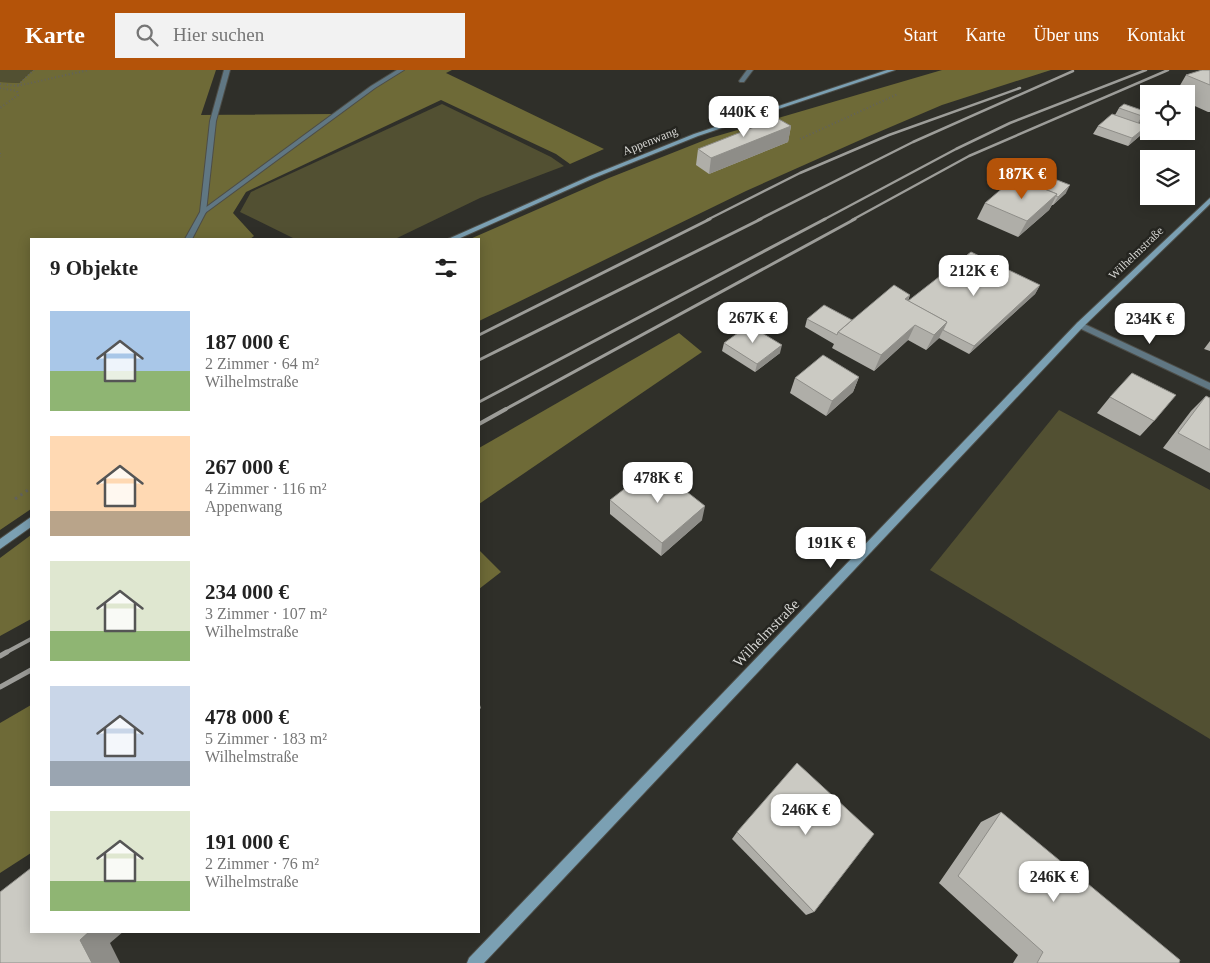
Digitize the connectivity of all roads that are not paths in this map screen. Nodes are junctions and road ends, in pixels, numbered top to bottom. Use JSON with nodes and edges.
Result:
{"nodes":[{"id":1,"x":227,"y":70,"type":"edge"},
{"id":2,"x":401,"y":70,"type":"edge"},
{"id":3,"x":750,"y":70,"type":"edge"},
{"id":4,"x":891,"y":70,"type":"edge"},
{"id":5,"x":742,"y":81,"type":"dead end"},
{"id":6,"x":1210,"y":200,"type":"edge"},
{"id":7,"x":203,"y":212,"type":"junction"},
{"id":8,"x":189,"y":238,"type":"edge"},
{"id":9,"x":453,"y":238,"type":"edge"},
{"id":10,"x":1080,"y":324,"type":"junction"},
{"id":11,"x":1210,"y":387,"type":"edge"},
{"id":12,"x":30,"y":522,"type":"edge"},
{"id":13,"x":0,"y":545,"type":"edge"},
{"id":14,"x":474,"y":963,"type":"edge"}],
"edges":[{"from":1,"to":7,"type":"street"},
{"from":2,"to":7,"type":"street"},
{"from":3,"to":5,"type":"street"},
{"from":4,"to":9,"type":"main road","name":"Appenwang"},
{"from":6,"to":10,"type":"main road","name":"Wilhelmstraße"},
{"from":7,"to":8,"type":"street"},
{"from":10,"to":11,"type":"street"},
{"from":10,"to":14,"type":"main road","name":"Wilhelmstraße"},
{"from":12,"to":13,"type":"main road"}]}
